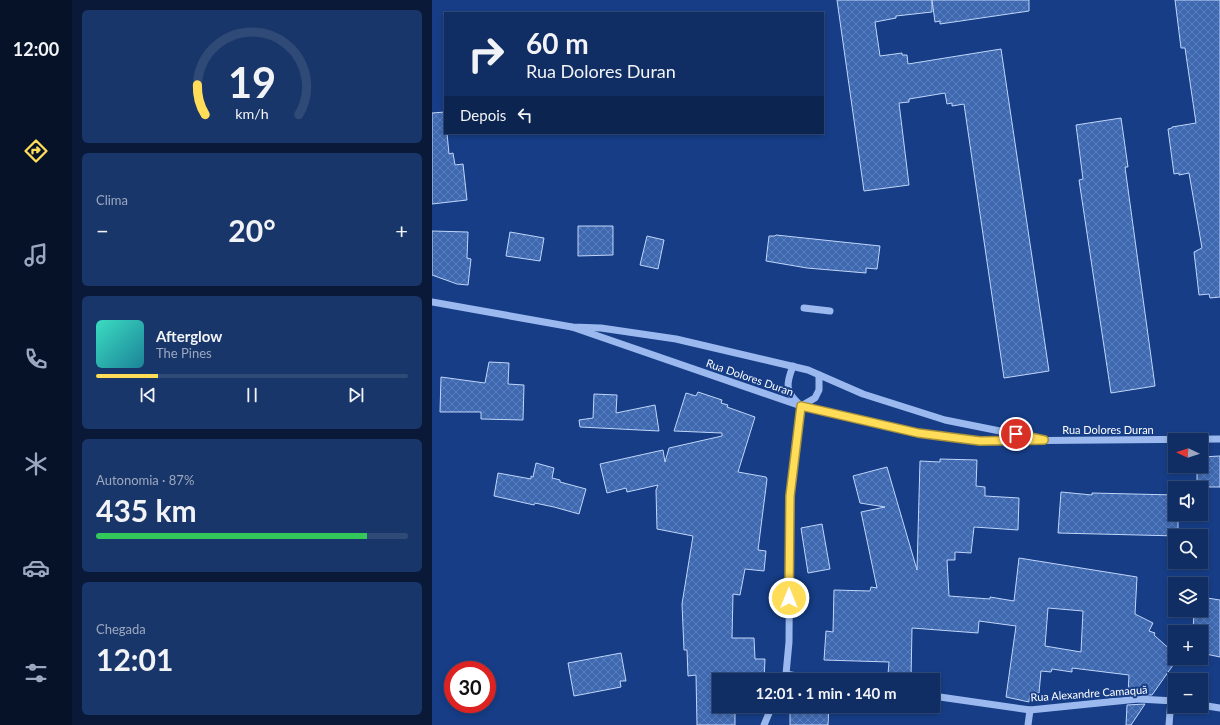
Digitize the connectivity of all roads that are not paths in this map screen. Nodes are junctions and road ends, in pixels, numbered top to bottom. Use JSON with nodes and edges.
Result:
{"nodes":[{"id":1,"x":432,"y":302,"type":"edge"},
{"id":2,"x":804,"y":308,"type":"dead end"},
{"id":3,"x":830,"y":311,"type":"dead end"},
{"id":4,"x":572,"y":327,"type":"junction"},
{"id":5,"x":793,"y":366,"type":"junction"},
{"id":6,"x":819,"y":374,"type":"junction"},
{"id":7,"x":801,"y":406,"type":"junction"},
{"id":8,"x":1220,"y":439,"type":"edge"},
{"id":9,"x":1044,"y":440,"type":"junction"},
{"id":10,"x":785,"y":673,"type":"edge"},
{"id":11,"x":940,"y":697,"type":"edge"},
{"id":12,"x":1168,"y":701,"type":"edge"},
{"id":13,"x":1208,"y":706,"type":"edge"},
{"id":14,"x":1220,"y":708,"type":"edge"},
{"id":15,"x":1030,"y":710,"type":"junction"},
{"id":16,"x":769,"y":713,"type":"edge"},
{"id":17,"x":1171,"y":713,"type":"edge"},
{"id":18,"x":764,"y":725,"type":"edge"},
{"id":19,"x":1028,"y":725,"type":"edge"},
{"id":20,"x":1169,"y":725,"type":"edge"}],
"edges":[{"from":1,"to":4,"type":"street","name":"Rua Dolores Duran"},
{"from":2,"to":3,"type":"street"},
{"from":4,"to":5,"type":"street","name":"Rua Dolores Duran"},
{"from":4,"to":7,"type":"street","name":"Rua Dolores Duran"},
{"from":5,"to":6,"type":"street","name":"Rua Dolores Duran"},
{"from":5,"to":7,"type":"street"},
{"from":6,"to":7,"type":"street"},
{"from":6,"to":9,"type":"street","name":"Rua Dolores Duran"},
{"from":7,"to":9,"type":"street","name":"Rua Dolores Duran"},
{"from":7,"to":10,"type":"street"},
{"from":8,"to":9,"type":"street","name":"Rua Dolores Duran"},
{"from":11,"to":15,"type":"street","name":"Rua Alexandre Camaquã"},
{"from":12,"to":15,"type":"street","name":"Rua Alexandre Camaquã"},
{"from":13,"to":14,"type":"street"},
{"from":15,"to":19,"type":"street"},
{"from":16,"to":18,"type":"street"},
{"from":17,"to":20,"type":"street"}]}
